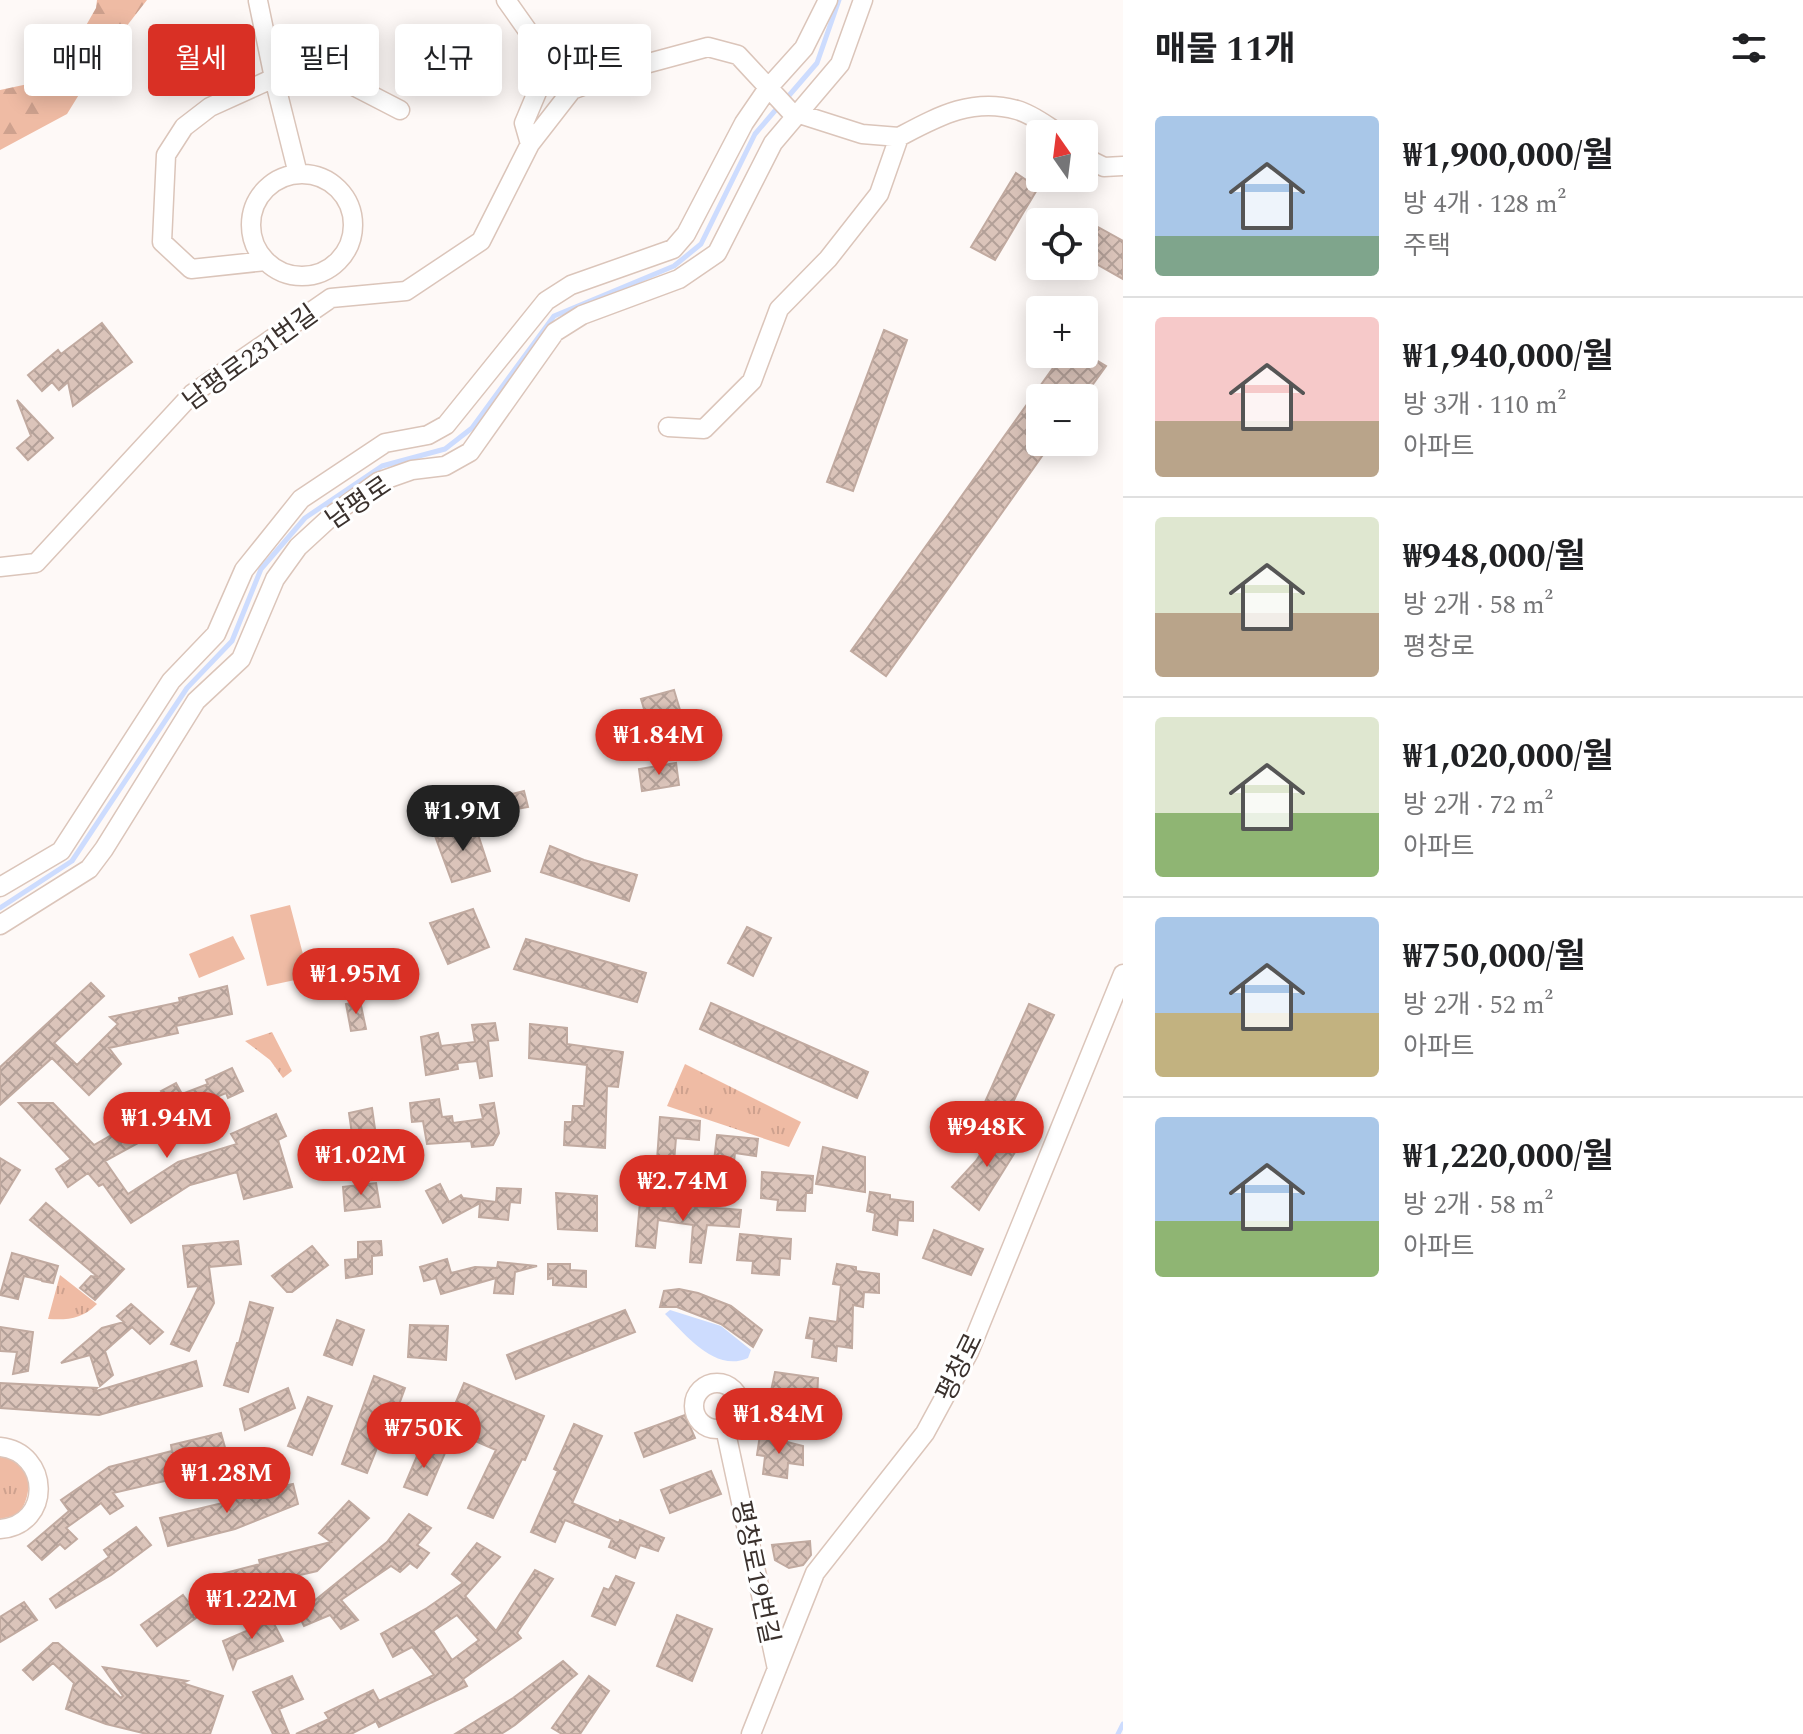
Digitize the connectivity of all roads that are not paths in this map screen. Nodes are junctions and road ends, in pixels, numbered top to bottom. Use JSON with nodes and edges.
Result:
{"nodes":[{"id":1,"x":506,"y":0,"type":"edge"},
{"id":2,"x":828,"y":0,"type":"edge"},
{"id":3,"x":863,"y":0,"type":"edge"},
{"id":4,"x":258,"y":1,"type":"edge"},
{"id":5,"x":271,"y":64,"type":"edge"},
{"id":6,"x":271,"y":79,"type":"edge"},
{"id":7,"x":772,"y":90,"type":"junction"},
{"id":8,"x":278,"y":96,"type":"edge"},
{"id":9,"x":373,"y":96,"type":"edge"},
{"id":10,"x":400,"y":110,"type":"dead end"},
{"id":11,"x":795,"y":112,"type":"junction"},
{"id":12,"x":1036,"y":120,"type":"edge"},
{"id":13,"x":899,"y":137,"type":"junction"},
{"id":14,"x":530,"y":144,"type":"junction"},
{"id":15,"x":1098,"y":164,"type":"edge"},
{"id":16,"x":1123,"y":166,"type":"edge"},
{"id":17,"x":298,"y":174,"type":"junction"},
{"id":18,"x":266,"y":261,"type":"junction"},
{"id":19,"x":313,"y":275,"type":"junction"},
{"id":20,"x":319,"y":307,"type":"junction"},
{"id":21,"x":668,"y":427,"type":"dead end"},
{"id":22,"x":0,"y":567,"type":"edge"},
{"id":23,"x":0,"y":887,"type":"edge"},
{"id":24,"x":0,"y":925,"type":"edge"},
{"id":25,"x":1123,"y":974,"type":"edge"},
{"id":26,"x":725,"y":1428,"type":"dead end"},
{"id":27,"x":0,"y":1447,"type":"edge"},
{"id":28,"x":0,"y":1529,"type":"edge"},
{"id":29,"x":777,"y":1669,"type":"junction"},
{"id":30,"x":751,"y":1734,"type":"edge"}],
"edges":[{"from":1,"to":14,"type":"street"},
{"from":2,"to":7,"type":"street"},
{"from":3,"to":11,"type":"street"},
{"from":4,"to":5,"type":"street"},
{"from":6,"to":18,"type":"street"},
{"from":7,"to":11,"type":"street","name":"남평로231번길"},
{"from":7,"to":14,"type":"street","name":"남평로231번길"},
{"from":7,"to":23,"type":"street","name":"남평로"},
{"from":8,"to":17,"type":"street"},
{"from":9,"to":10,"type":"street"},
{"from":11,"to":13,"type":"street"},
{"from":11,"to":24,"type":"street","name":"남평로"},
{"from":12,"to":13,"type":"street"},
{"from":13,"to":21,"type":"street"},
{"from":14,"to":20,"type":"street","name":"남평로231번길"},
{"from":15,"to":16,"type":"street"},
{"from":17,"to":18,"type":"street"},
{"from":17,"to":19,"type":"street"},
{"from":18,"to":19,"type":"street"},
{"from":19,"to":20,"type":"street"},
{"from":20,"to":22,"type":"street","name":"남평로231번길"},
{"from":25,"to":29,"type":"street","name":"평창로"},
{"from":26,"to":29,"type":"street","name":"평창로19번길"},
{"from":27,"to":28,"type":"street"},
{"from":29,"to":30,"type":"street","name":"평창로"}]}
